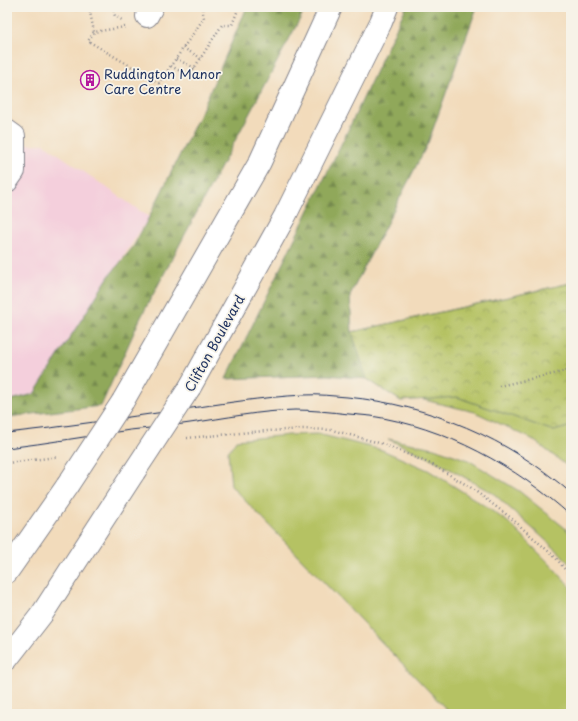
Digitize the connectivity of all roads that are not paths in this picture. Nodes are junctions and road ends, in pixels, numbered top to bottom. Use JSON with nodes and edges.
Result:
{"nodes":[{"id":1,"x":331,"y":7,"type":"edge"},
{"id":2,"x":387,"y":7,"type":"edge"},
{"id":3,"x":7,"y":131,"type":"edge"},
{"id":4,"x":7,"y":182,"type":"edge"},
{"id":5,"x":7,"y":572,"type":"edge"},
{"id":6,"x":7,"y":659,"type":"edge"}],
"edges":[{"from":1,"to":5,"type":"main road","bridge":true},
{"from":2,"to":6,"type":"main road","name":"Clifton Boulevard","bridge":true},
{"from":3,"to":4,"type":"main road"}]}
